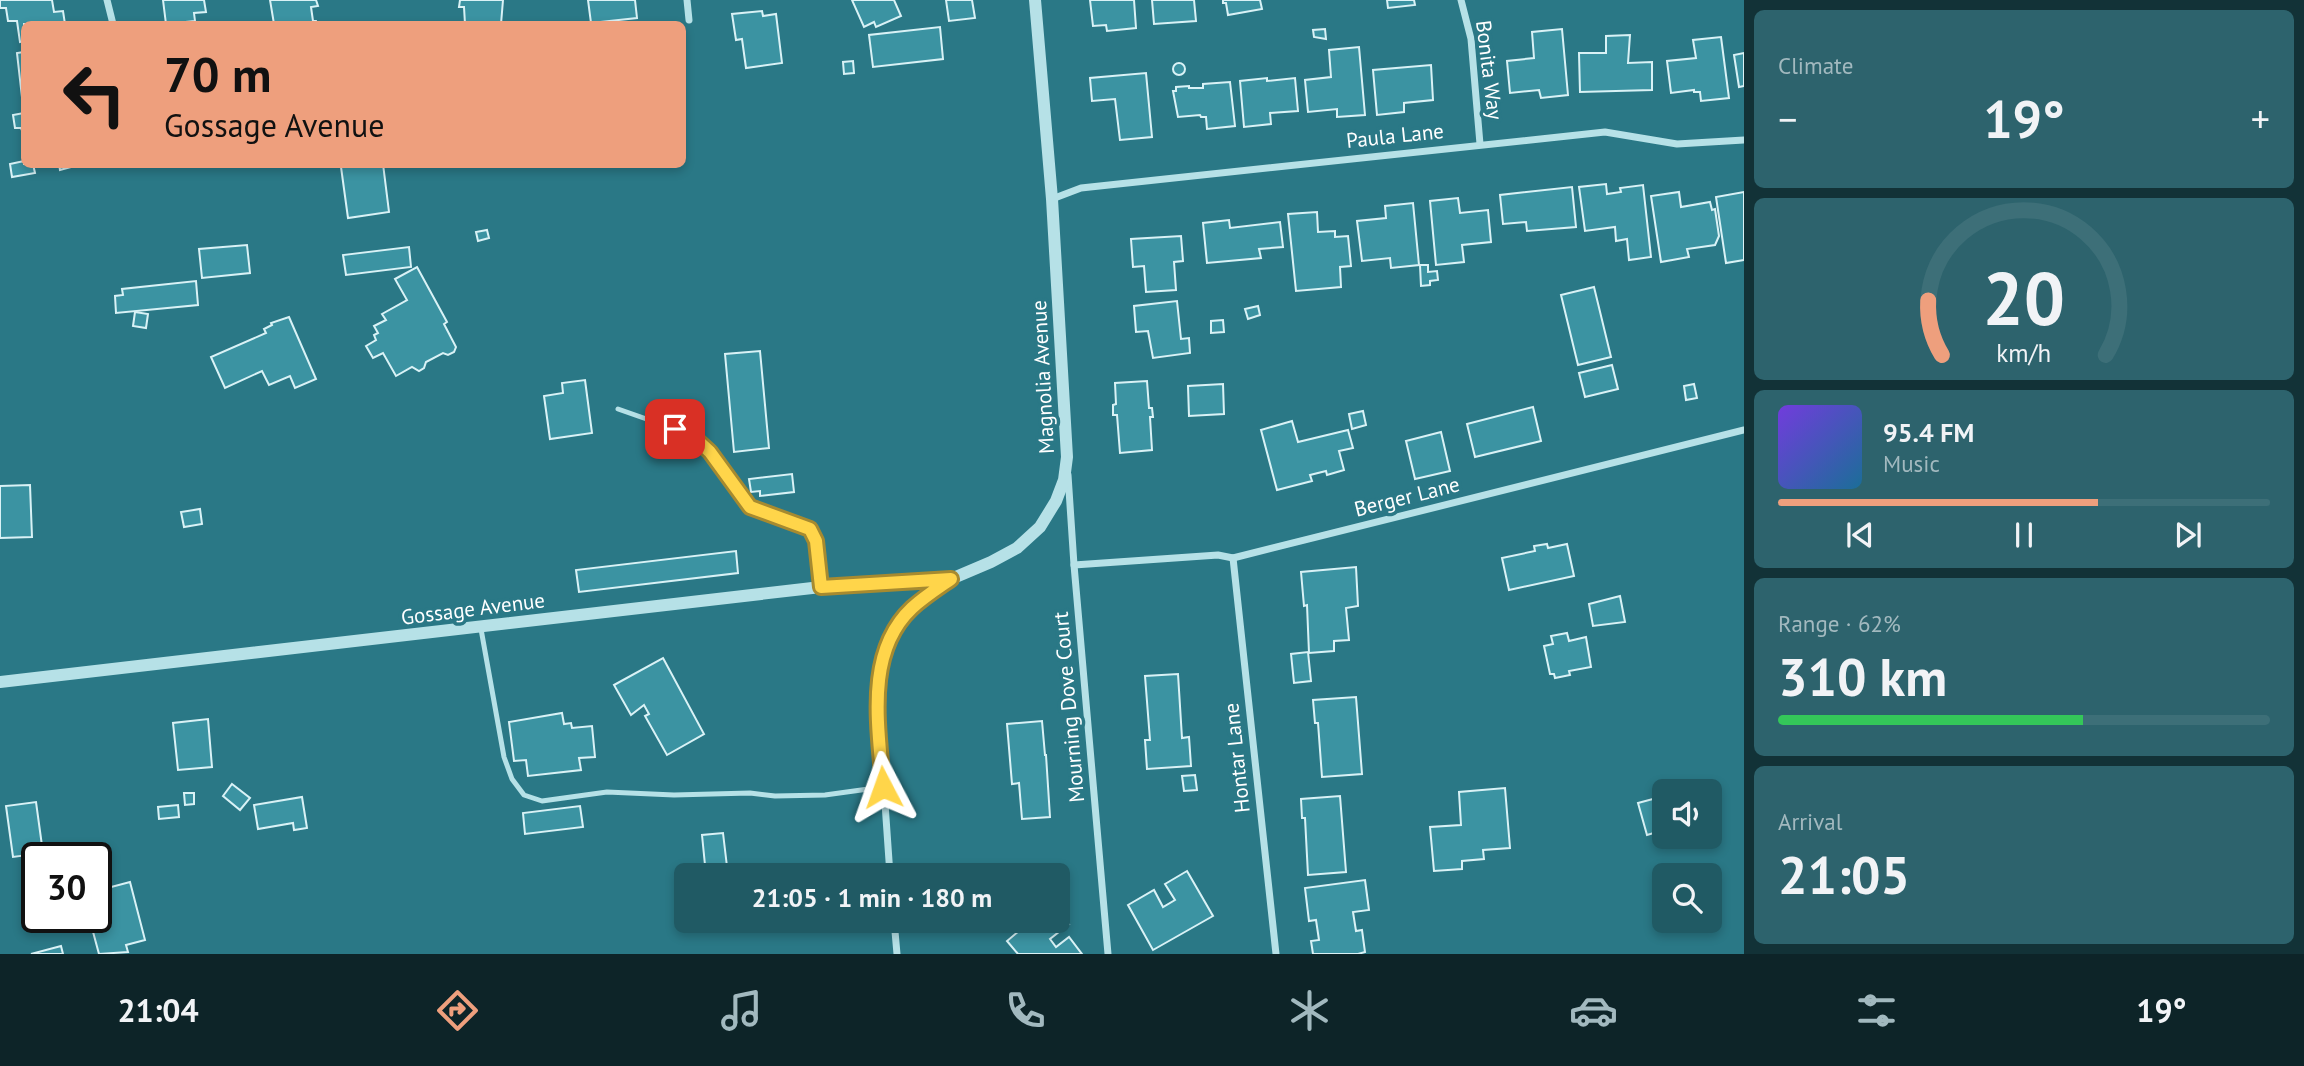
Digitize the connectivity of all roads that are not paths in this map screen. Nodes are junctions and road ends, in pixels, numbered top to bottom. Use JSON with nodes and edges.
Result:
{"nodes":[{"id":1,"x":107,"y":0,"type":"edge"},
{"id":2,"x":687,"y":0,"type":"edge"},
{"id":3,"x":1035,"y":0,"type":"edge"},
{"id":4,"x":1461,"y":0,"type":"edge"},
{"id":5,"x":689,"y":20,"type":"dead end"},
{"id":6,"x":112,"y":21,"type":"edge"},
{"id":7,"x":1744,"y":140,"type":"edge"},
{"id":8,"x":1480,"y":144,"type":"junction"},
{"id":9,"x":1052,"y":199,"type":"junction"},
{"id":10,"x":618,"y":409,"type":"dead end"},
{"id":11,"x":1744,"y":430,"type":"edge"},
{"id":12,"x":1067,"y":457,"type":"junction"},
{"id":13,"x":1233,"y":558,"type":"junction"},
{"id":14,"x":1074,"y":565,"type":"junction"},
{"id":15,"x":951,"y":579,"type":"junction"},
{"id":16,"x":821,"y":587,"type":"junction"},
{"id":17,"x":481,"y":628,"type":"junction"},
{"id":18,"x":0,"y":682,"type":"edge"},
{"id":19,"x":883,"y":787,"type":"junction"},
{"id":20,"x":889,"y":863,"type":"edge"},
{"id":21,"x":895,"y":933,"type":"edge"},
{"id":22,"x":897,"y":954,"type":"edge"},
{"id":23,"x":1108,"y":954,"type":"edge"},
{"id":24,"x":1276,"y":954,"type":"edge"}],
"edges":[{"from":1,"to":6,"type":"street"},
{"from":2,"to":5,"type":"street"},
{"from":3,"to":9,"type":"street","name":"Magnolia Avenue"},
{"from":4,"to":8,"type":"street","name":"Bonita Way"},
{"from":7,"to":8,"type":"street","name":"Paula Lane"},
{"from":8,"to":9,"type":"street","name":"Paula Lane"},
{"from":9,"to":12,"type":"street","name":"Magnolia Avenue"},
{"from":10,"to":16,"type":"lane"},
{"from":11,"to":13,"type":"street","name":"Berger Lane"},
{"from":12,"to":14,"type":"street","name":"Mourning Dove Court"},
{"from":12,"to":15,"type":"street","name":"Magnolia Avenue"},
{"from":13,"to":14,"type":"street","name":"Berger Lane"},
{"from":13,"to":24,"type":"street","name":"Hontar Lane"},
{"from":14,"to":23,"type":"street","name":"Mourning Dove Court"},
{"from":15,"to":16,"type":"street","name":"Gossage Avenue"},
{"from":15,"to":19,"type":"street","name":"Magnolia Avenue"},
{"from":16,"to":17,"type":"street","name":"Gossage Avenue"},
{"from":17,"to":18,"type":"street","name":"Gossage Avenue"},
{"from":17,"to":19,"type":"lane"},
{"from":19,"to":20,"type":"street","name":"Magnolia Avenue"},
{"from":21,"to":22,"type":"street"}]}
